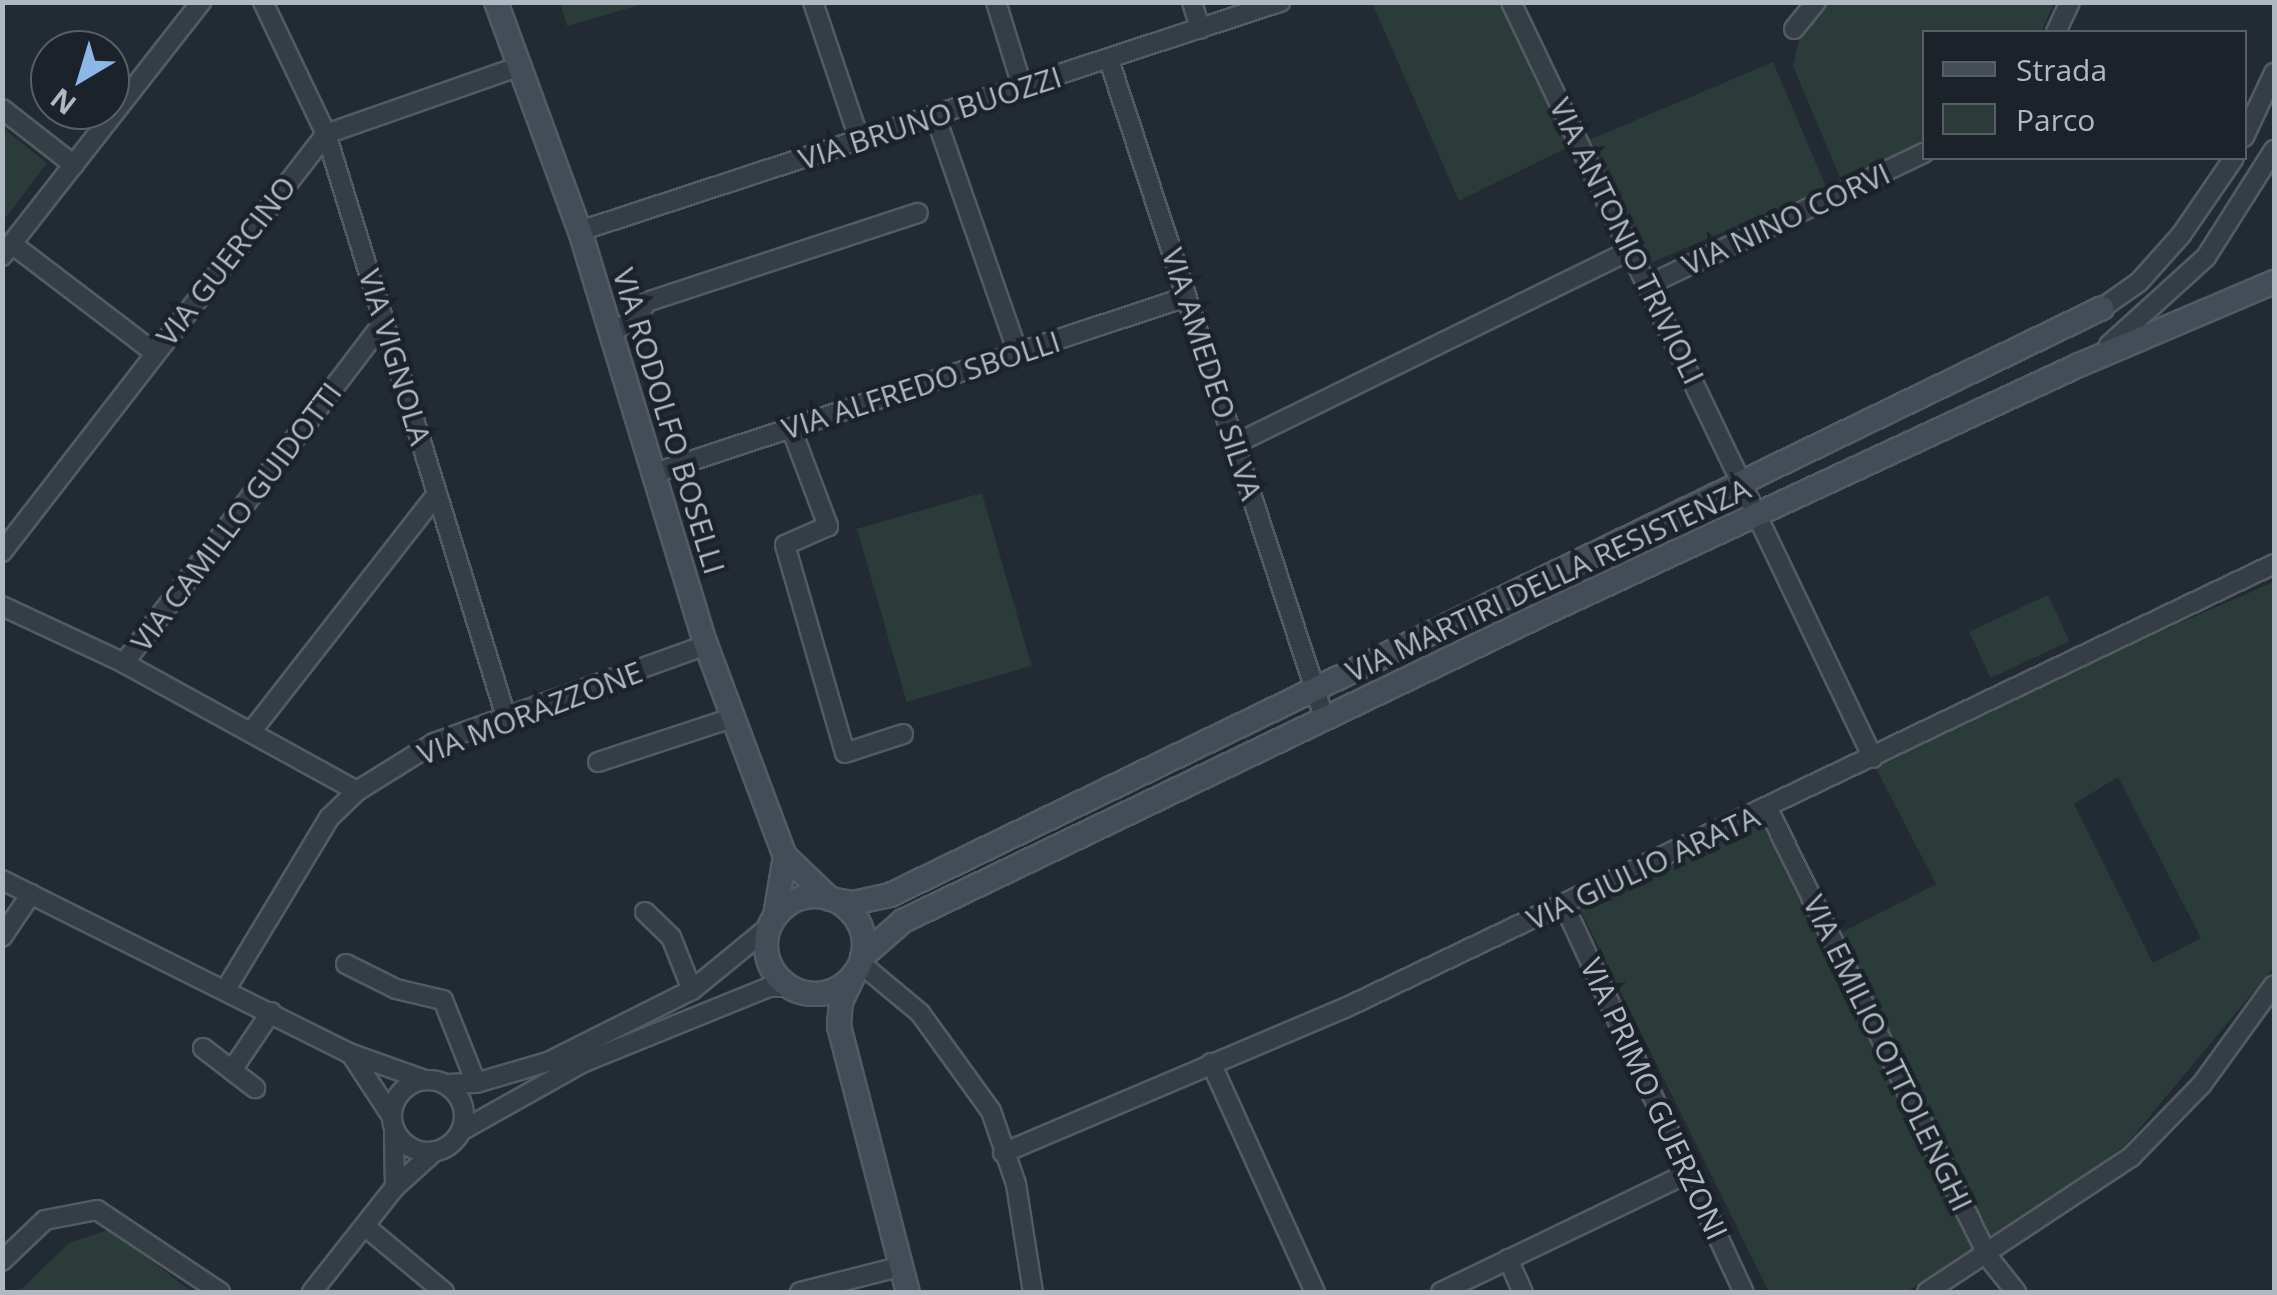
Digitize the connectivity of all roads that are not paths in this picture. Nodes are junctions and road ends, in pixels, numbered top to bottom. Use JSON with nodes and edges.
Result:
{"nodes":[{"id":1,"x":201,"y":2,"type":"edge"},
{"id":2,"x":262,"y":2,"type":"edge"},
{"id":3,"x":496,"y":2,"type":"edge"},
{"id":4,"x":813,"y":2,"type":"edge"},
{"id":5,"x":996,"y":2,"type":"edge"},
{"id":6,"x":1192,"y":2,"type":"edge"},
{"id":7,"x":1280,"y":2,"type":"edge"},
{"id":8,"x":1512,"y":2,"type":"edge"},
{"id":9,"x":1816,"y":2,"type":"edge"},
{"id":10,"x":2070,"y":2,"type":"edge"},
{"id":11,"x":1200,"y":29,"type":"junction"},
{"id":12,"x":1794,"y":29,"type":"dead end"},
{"id":13,"x":2057,"y":30,"type":"edge"},
{"id":14,"x":1109,"y":60,"type":"junction"},
{"id":15,"x":520,"y":66,"type":"junction"},
{"id":16,"x":2274,"y":73,"type":"edge"},
{"id":17,"x":1023,"y":89,"type":"junction"},
{"id":18,"x":2,"y":109,"type":"edge"},
{"id":19,"x":936,"y":118,"type":"junction"},
{"id":20,"x":2247,"y":131,"type":"edge"},
{"id":21,"x":326,"y":134,"type":"junction"},
{"id":22,"x":860,"y":142,"type":"junction"},
{"id":23,"x":2274,"y":150,"type":"edge"},
{"id":24,"x":1922,"y":155,"type":"edge"},
{"id":25,"x":2233,"y":160,"type":"edge"},
{"id":26,"x":74,"y":165,"type":"junction"},
{"id":27,"x":918,"y":213,"type":"dead end"},
{"id":28,"x":580,"y":231,"type":"junction"},
{"id":29,"x":7,"y":250,"type":"edge"},
{"id":30,"x":1631,"y":250,"type":"junction"},
{"id":31,"x":2274,"y":282,"type":"edge"},
{"id":32,"x":1648,"y":284,"type":"junction"},
{"id":33,"x":1186,"y":297,"type":"junction"},
{"id":34,"x":2102,"y":308,"type":"joint"},
{"id":35,"x":384,"y":322,"type":"junction"},
{"id":36,"x":611,"y":331,"type":"junction"},
{"id":37,"x":154,"y":352,"type":"junction"},
{"id":38,"x":1018,"y":353,"type":"junction"},
{"id":39,"x":2079,"y":365,"type":"junction"},
{"id":40,"x":791,"y":428,"type":"junction"},
{"id":41,"x":1235,"y":444,"type":"junction"},
{"id":42,"x":655,"y":473,"type":"junction"},
{"id":43,"x":1742,"y":480,"type":"junction"},
{"id":44,"x":437,"y":494,"type":"junction"},
{"id":45,"x":1757,"y":513,"type":"junction"},
{"id":46,"x":2,"y":552,"type":"edge"},
{"id":47,"x":2274,"y":564,"type":"edge"},
{"id":48,"x":2,"y":606,"type":"edge"},
{"id":49,"x":706,"y":645,"type":"junction"},
{"id":50,"x":124,"y":663,"type":"junction"},
{"id":51,"x":1314,"y":687,"type":"junction"},
{"id":52,"x":732,"y":718,"type":"junction"},
{"id":53,"x":507,"y":720,"type":"junction"},
{"id":54,"x":1325,"y":720,"type":"junction"},
{"id":55,"x":251,"y":732,"type":"junction"},
{"id":56,"x":903,"y":734,"type":"dead end"},
{"id":57,"x":1873,"y":758,"type":"junction"},
{"id":58,"x":598,"y":762,"type":"dead end"},
{"id":59,"x":1122,"y":782,"type":"junction"},
{"id":60,"x":356,"y":792,"type":"junction"},
{"id":61,"x":1768,"y":809,"type":"junction"},
{"id":62,"x":1135,"y":810,"type":"junction"},
{"id":63,"x":785,"y":856,"type":"junction"},
{"id":64,"x":2,"y":880,"type":"edge"},
{"id":65,"x":31,"y":894,"type":"junction"},
{"id":66,"x":830,"y":899,"type":"junction"},
{"id":67,"x":1564,"y":905,"type":"junction"},
{"id":68,"x":644,"y":912,"type":"dead end"},
{"id":69,"x":772,"y":922,"type":"junction"},
{"id":70,"x":2,"y":938,"type":"edge"},
{"id":71,"x":346,"y":964,"type":"dead end"},
{"id":72,"x":859,"y":964,"type":"junction"},
{"id":73,"x":2274,"y":986,"type":"edge"},
{"id":74,"x":226,"y":989,"type":"junction"},
{"id":75,"x":794,"y":989,"type":"junction"},
{"id":76,"x":692,"y":990,"type":"junction"},
{"id":77,"x":271,"y":1012,"type":"junction"},
{"id":78,"x":839,"y":1026,"type":"junction"},
{"id":79,"x":203,"y":1048,"type":"dead end"},
{"id":80,"x":350,"y":1053,"type":"junction"},
{"id":81,"x":1210,"y":1063,"type":"junction"},
{"id":82,"x":232,"y":1070,"type":"junction"},
{"id":83,"x":425,"y":1080,"type":"junction"},
{"id":84,"x":446,"y":1084,"type":"junction"},
{"id":85,"x":476,"y":1084,"type":"junction"},
{"id":86,"x":255,"y":1088,"type":"dead end"},
{"id":87,"x":392,"y":1122,"type":"junction"},
{"id":88,"x":461,"y":1131,"type":"junction"},
{"id":89,"x":435,"y":1152,"type":"junction"},
{"id":90,"x":1003,"y":1153,"type":"junction"},
{"id":91,"x":1688,"y":1173,"type":"junction"},
{"id":92,"x":395,"y":1187,"type":"junction"},
{"id":93,"x":366,"y":1228,"type":"junction"},
{"id":94,"x":1988,"y":1257,"type":"junction"},
{"id":95,"x":1508,"y":1260,"type":"junction"},
{"id":96,"x":2,"y":1261,"type":"edge"},
{"id":97,"x":899,"y":1267,"type":"junction"},
{"id":98,"x":220,"y":1292,"type":"edge"},
{"id":99,"x":312,"y":1292,"type":"edge"},
{"id":100,"x":444,"y":1292,"type":"edge"},
{"id":101,"x":800,"y":1292,"type":"edge"},
{"id":102,"x":908,"y":1292,"type":"edge"},
{"id":103,"x":1033,"y":1292,"type":"edge"},
{"id":104,"x":1314,"y":1292,"type":"edge"},
{"id":105,"x":1440,"y":1292,"type":"edge"},
{"id":106,"x":1524,"y":1292,"type":"edge"},
{"id":107,"x":1744,"y":1292,"type":"edge"},
{"id":108,"x":1926,"y":1292,"type":"edge"},
{"id":109,"x":2016,"y":1292,"type":"edge"}],
"edges":[{"from":1,"to":26,"type":"street"},
{"from":2,"to":21,"type":"street","name":"VIA VIGNOLA"},
{"from":3,"to":15,"type":"street","name":"VIA RODOLFO BOSELLI"},
{"from":4,"to":22,"type":"street"},
{"from":5,"to":17,"type":"street"},
{"from":6,"to":11,"type":"street"},
{"from":7,"to":11,"type":"street","name":"VIA BRUNO BUOZZI"},
{"from":8,"to":30,"type":"street","name":"VIA ANTONIO TRIVIOLI"},
{"from":9,"to":12,"type":"street"},
{"from":10,"to":13,"type":"street"},
{"from":11,"to":14,"type":"street","name":"VIA BRUNO BUOZZI"},
{"from":14,"to":17,"type":"street","name":"VIA BRUNO BUOZZI"},
{"from":14,"to":33,"type":"street","name":"VIA AMEDEO SILVA"},
{"from":15,"to":21,"type":"street"},
{"from":15,"to":28,"type":"street","name":"VIA RODOLFO BOSELLI"},
{"from":16,"to":20,"type":"street"},
{"from":17,"to":19,"type":"street","name":"VIA BRUNO BUOZZI"},
{"from":18,"to":26,"type":"street"},
{"from":19,"to":22,"type":"street","name":"VIA BRUNO BUOZZI"},
{"from":19,"to":38,"type":"street"},
{"from":21,"to":35,"type":"street","name":"VIA VIGNOLA"},
{"from":21,"to":37,"type":"street","name":"VIA GUERCINO"},
{"from":22,"to":28,"type":"street","name":"VIA BRUNO BUOZZI"},
{"from":23,"to":39,"type":"street"},
{"from":24,"to":32,"type":"street","name":"VIA NINO CORVI"},
{"from":25,"to":34,"type":"street"},
{"from":26,"to":29,"type":"street"},
{"from":27,"to":36,"type":"street"},
{"from":28,"to":36,"type":"street","name":"VIA RODOLFO BOSELLI"},
{"from":29,"to":37,"type":"street"},
{"from":30,"to":32,"type":"street","name":"VIA ANTONIO TRIVIOLI"},
{"from":30,"to":41,"type":"street"},
{"from":31,"to":39,"type":"street","name":"VIA MARTIRI DELLA RESISTENZA"},
{"from":32,"to":43,"type":"street","name":"VIA ANTONIO TRIVIOLI"},
{"from":33,"to":38,"type":"street","name":"VIA ALFREDO SBOLLI"},
{"from":33,"to":41,"type":"street","name":"VIA AMEDEO SILVA"},
{"from":34,"to":43,"type":"street","name":"VIA MARTIRI DELLA RESISTENZA"},
{"from":35,"to":44,"type":"street","name":"VIA VIGNOLA"},
{"from":35,"to":50,"type":"street","name":"VIA CAMILLO GUIDOTTI"},
{"from":36,"to":42,"type":"street","name":"VIA RODOLFO BOSELLI"},
{"from":37,"to":46,"type":"street","name":"VIA GUERCINO"},
{"from":38,"to":40,"type":"street","name":"VIA ALFREDO SBOLLI"},
{"from":39,"to":45,"type":"street","name":"VIA MARTIRI DELLA RESISTENZA"},
{"from":40,"to":42,"type":"street","name":"VIA ALFREDO SBOLLI"},
{"from":40,"to":56,"type":"street"},
{"from":41,"to":51,"type":"street","name":"VIA AMEDEO SILVA"},
{"from":42,"to":49,"type":"street","name":"VIA RODOLFO BOSELLI"},
{"from":43,"to":45,"type":"street"},
{"from":43,"to":51,"type":"street","name":"VIA MARTIRI DELLA RESISTENZA"},
{"from":44,"to":53,"type":"street","name":"VIA VIGNOLA"},
{"from":44,"to":55,"type":"street"},
{"from":45,"to":54,"type":"street","name":"VIA MARTIRI DELLA RESISTENZA"},
{"from":45,"to":57,"type":"street"},
{"from":47,"to":57,"type":"street","name":"VIA GIULIO ARATA"},
{"from":48,"to":50,"type":"street"},
{"from":49,"to":52,"type":"street","name":"VIA RODOLFO BOSELLI"},
{"from":49,"to":53,"type":"street","name":"VIA MORAZZONE"},
{"from":50,"to":55,"type":"street"},
{"from":51,"to":54,"type":"street","name":"VIA AMEDEO SILVA"},
{"from":51,"to":59,"type":"street","name":"VIA MARTIRI DELLA RESISTENZA"},
{"from":52,"to":58,"type":"street"},
{"from":52,"to":63,"type":"street","name":"VIA RODOLFO BOSELLI"},
{"from":53,"to":60,"type":"street","name":"VIA MORAZZONE"},
{"from":54,"to":62,"type":"street","name":"VIA MARTIRI DELLA RESISTENZA"},
{"from":55,"to":60,"type":"street"},
{"from":57,"to":61,"type":"street","name":"VIA GIULIO ARATA"},
{"from":59,"to":62,"type":"street"},
{"from":59,"to":66,"type":"street","name":"VIA MARTIRI DELLA RESISTENZA"},
{"from":60,"to":74,"type":"street","name":"VIA MORAZZONE"},
{"from":61,"to":67,"type":"street","name":"VIA GIULIO ARATA"},
{"from":61,"to":94,"type":"street","name":"VIA EMILIO OTTOLENGHI"},
{"from":62,"to":72,"type":"street","name":"VIA MARTIRI DELLA RESISTENZA"},
{"from":63,"to":66,"type":"street","name":"VIA RODOLFO BOSELLI"},
{"from":63,"to":69,"type":"street"},
{"from":64,"to":65,"type":"street"},
{"from":65,"to":70,"type":"street"},
{"from":65,"to":74,"type":"street"},
{"from":66,"to":69,"type":"street"},
{"from":66,"to":72,"type":"street"},
{"from":67,"to":81,"type":"street","name":"VIA GIULIO ARATA"},
{"from":67,"to":91,"type":"street","name":"VIA PRIMO GUERZONI"},
{"from":68,"to":76,"type":"street"},
{"from":69,"to":75,"type":"street"},
{"from":69,"to":76,"type":"street"},
{"from":71,"to":85,"type":"street"},
{"from":72,"to":75,"type":"street"},
{"from":72,"to":78,"type":"street"},
{"from":72,"to":90,"type":"street"},
{"from":73,"to":94,"type":"street"},
{"from":74,"to":77,"type":"street"},
{"from":75,"to":78,"type":"street"},
{"from":75,"to":88,"type":"street"},
{"from":76,"to":85,"type":"street"},
{"from":77,"to":80,"type":"street"},
{"from":77,"to":82,"type":"street"},
{"from":78,"to":97,"type":"street"},
{"from":79,"to":82,"type":"street"},
{"from":80,"to":83,"type":"street"},
{"from":80,"to":87,"type":"street"},
{"from":81,"to":90,"type":"street","name":"VIA GIULIO ARATA"},
{"from":81,"to":104,"type":"street"},
{"from":82,"to":86,"type":"street"},
{"from":83,"to":84,"type":"street"},
{"from":83,"to":87,"type":"street"},
{"from":84,"to":85,"type":"street"},
{"from":84,"to":88,"type":"street"},
{"from":87,"to":89,"type":"street"},
{"from":87,"to":92,"type":"street"},
{"from":88,"to":89,"type":"street"},
{"from":89,"to":92,"type":"street"},
{"from":90,"to":103,"type":"street"},
{"from":91,"to":95,"type":"street"},
{"from":91,"to":107,"type":"street","name":"VIA PRIMO GUERZONI"},
{"from":92,"to":93,"type":"street"},
{"from":93,"to":99,"type":"street"},
{"from":93,"to":100,"type":"street"},
{"from":94,"to":108,"type":"street"},
{"from":94,"to":109,"type":"street","name":"VIA EMILIO OTTOLENGHI"},
{"from":95,"to":105,"type":"street"},
{"from":95,"to":106,"type":"street"},
{"from":96,"to":98,"type":"street"},
{"from":97,"to":101,"type":"street"},
{"from":97,"to":102,"type":"street"}]}
